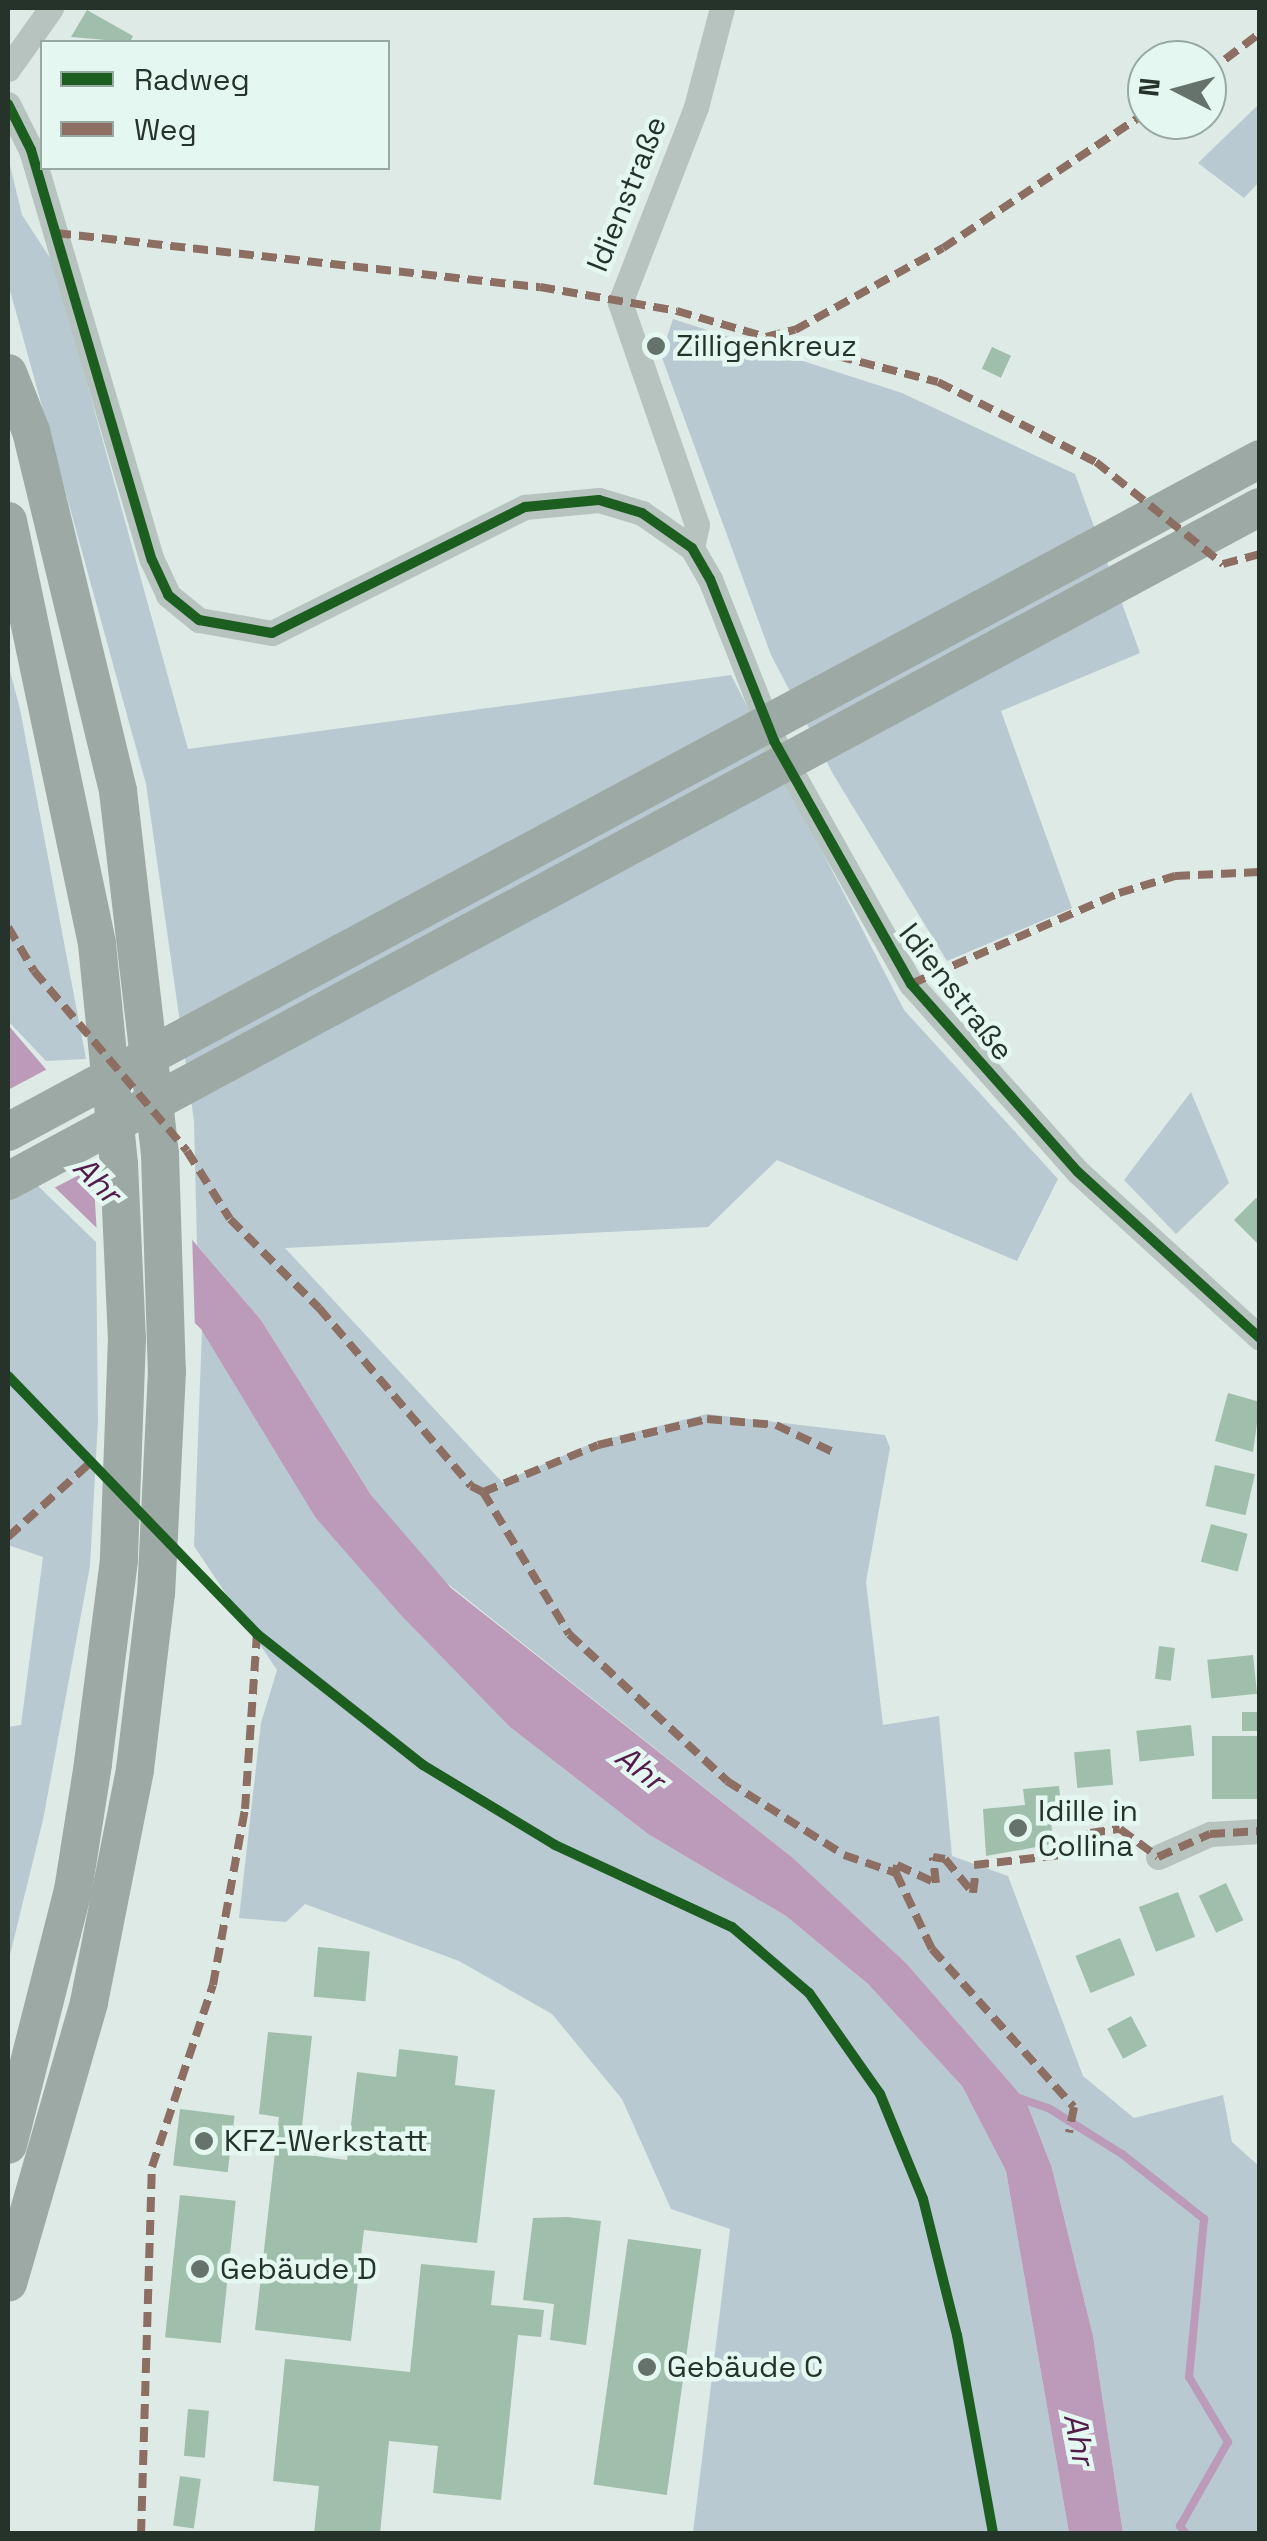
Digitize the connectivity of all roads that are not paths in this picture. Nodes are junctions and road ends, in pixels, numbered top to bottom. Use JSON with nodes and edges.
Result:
{"nodes":[{"id":1,"x":52,"y":8,"type":"edge"},
{"id":2,"x":722,"y":8,"type":"edge"},
{"id":3,"x":8,"y":69,"type":"edge"},
{"id":4,"x":8,"y":104,"type":"edge"},
{"id":5,"x":8,"y":373,"type":"edge"},
{"id":6,"x":1260,"y":458,"type":"edge"},
{"id":7,"x":1260,"y":507,"type":"edge"},
{"id":8,"x":8,"y":521,"type":"edge"},
{"id":9,"x":692,"y":548,"type":"junction"},
{"id":10,"x":8,"y":1132,"type":"edge"},
{"id":11,"x":8,"y":1181,"type":"edge"},
{"id":12,"x":1260,"y":1338,"type":"edge"},
{"id":13,"x":1260,"y":1831,"type":"edge"},
{"id":14,"x":1158,"y":1857,"type":"dead end"},
{"id":15,"x":8,"y":2145,"type":"edge"},
{"id":16,"x":8,"y":2283,"type":"edge"}],
"edges":[{"from":1,"to":3,"type":"street"},
{"from":2,"to":9,"type":"street","name":"Idienstraße"},
{"from":4,"to":9,"type":"street"},
{"from":5,"to":16,"type":"highway","bridge":true},
{"from":6,"to":10,"type":"highway","bridge":true},
{"from":7,"to":11,"type":"highway","bridge":true},
{"from":8,"to":15,"type":"highway","bridge":true},
{"from":9,"to":12,"type":"street","name":"Idienstraße"},
{"from":13,"to":14,"type":"street"}]}
